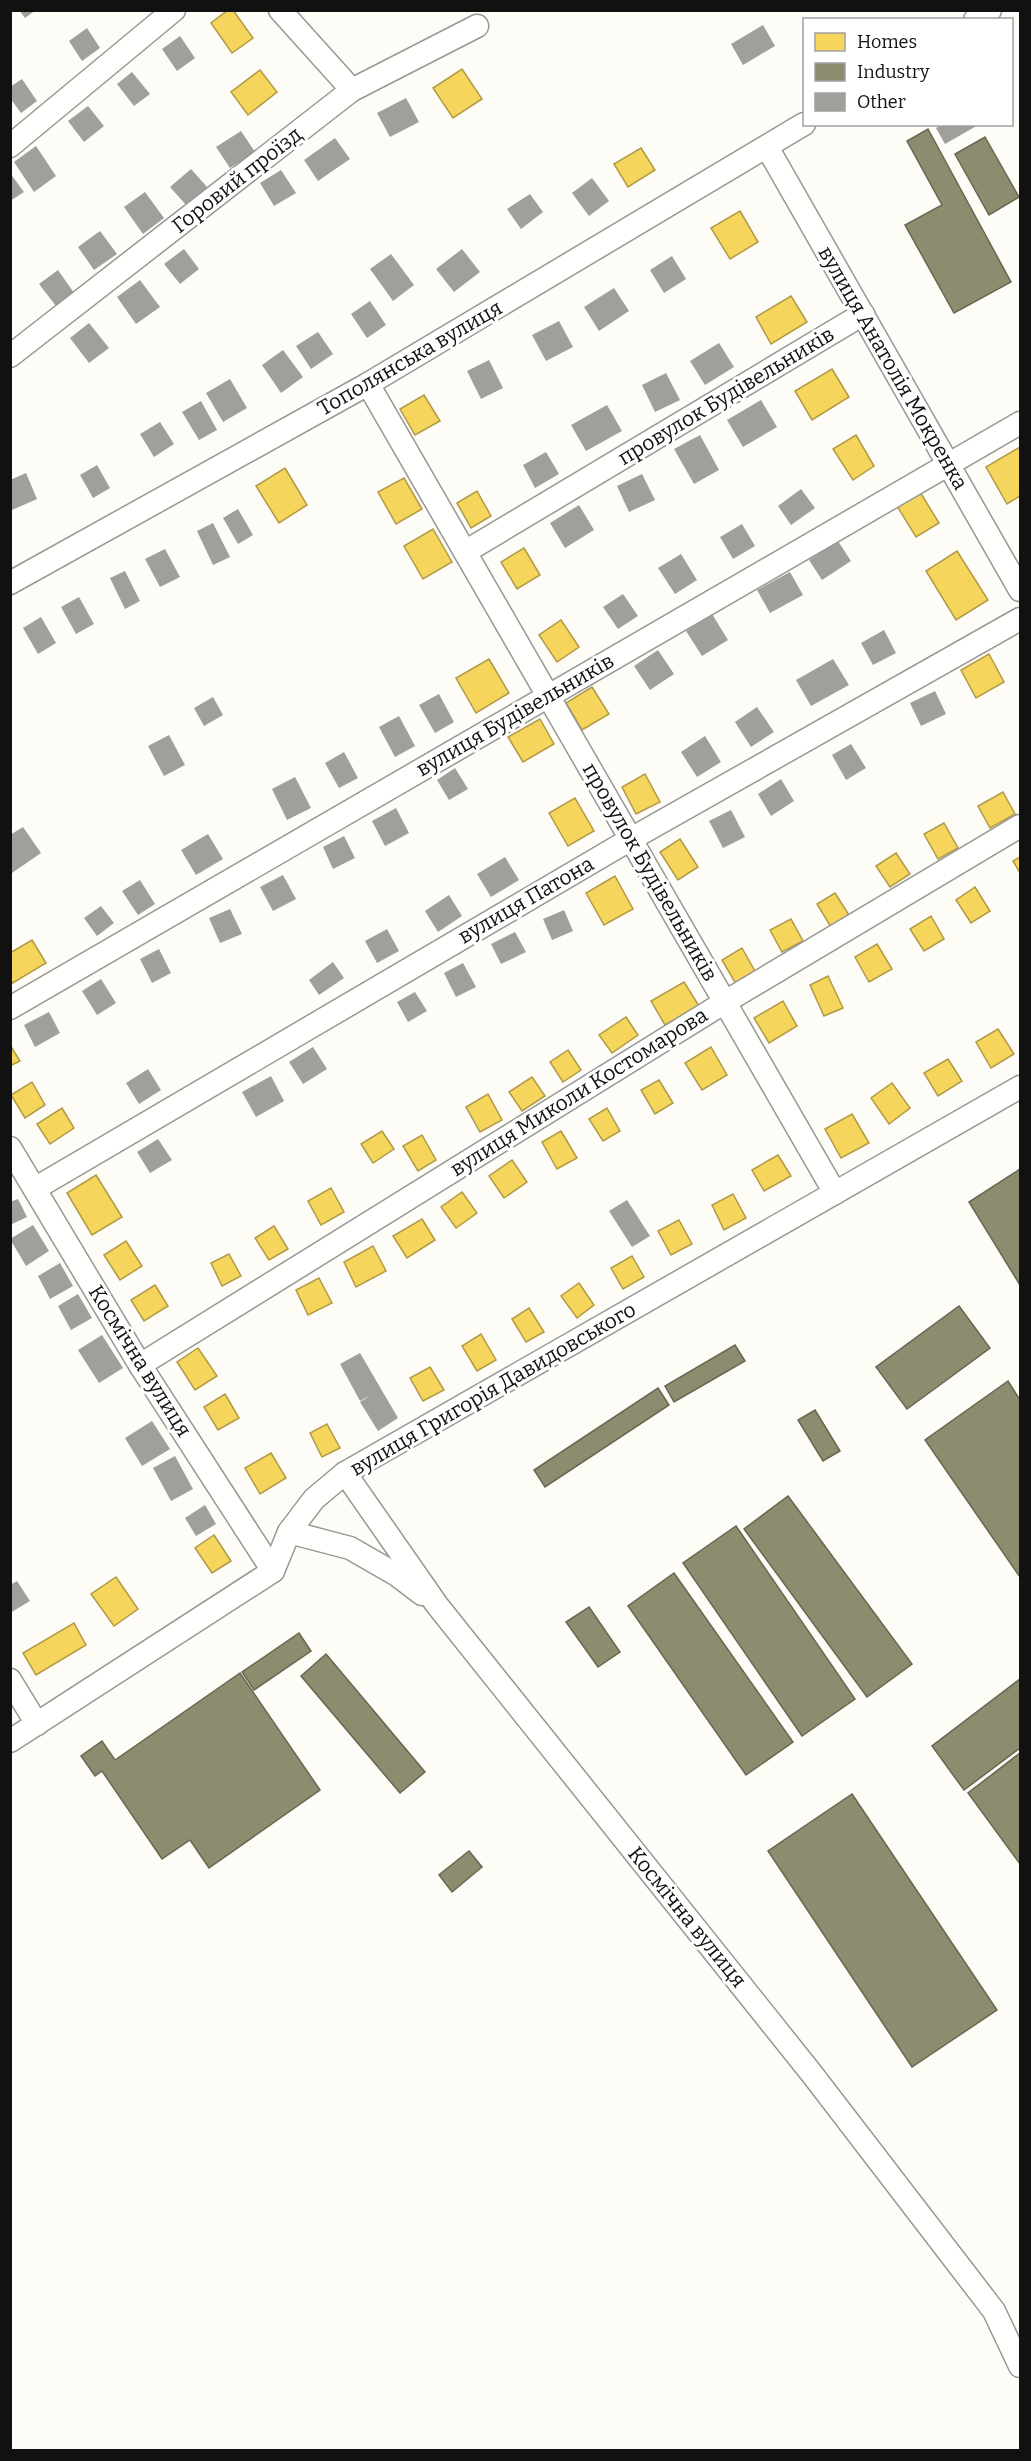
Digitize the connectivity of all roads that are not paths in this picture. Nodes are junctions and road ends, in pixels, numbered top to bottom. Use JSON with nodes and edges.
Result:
{"nodes":[{"id":1,"x":174,"y":10,"type":"edge"},
{"id":2,"x":280,"y":10,"type":"edge"},
{"id":3,"x":477,"y":26,"type":"dead end"},
{"id":4,"x":352,"y":90,"type":"junction"},
{"id":5,"x":803,"y":125,"type":"edge"},
{"id":6,"x":10,"y":146,"type":"edge"},
{"id":7,"x":767,"y":147,"type":"junction"},
{"id":8,"x":863,"y":314,"type":"junction"},
{"id":9,"x":10,"y":356,"type":"edge"},
{"id":10,"x":368,"y":384,"type":"junction"},
{"id":11,"x":1020,"y":423,"type":"edge"},
{"id":12,"x":949,"y":465,"type":"junction"},
{"id":13,"x":465,"y":552,"type":"junction"},
{"id":14,"x":10,"y":583,"type":"edge"},
{"id":15,"x":1020,"y":590,"type":"edge"},
{"id":16,"x":1020,"y":619,"type":"edge"},
{"id":17,"x":548,"y":695,"type":"junction"},
{"id":18,"x":1020,"y":826,"type":"edge"},
{"id":19,"x":631,"y":839,"type":"junction"},
{"id":20,"x":725,"y":1002,"type":"junction"},
{"id":21,"x":10,"y":1008,"type":"edge"},
{"id":22,"x":1020,"y":1087,"type":"edge"},
{"id":23,"x":10,"y":1148,"type":"edge"},
{"id":24,"x":36,"y":1188,"type":"junction"},
{"id":25,"x":835,"y":1192,"type":"junction"},
{"id":26,"x":140,"y":1365,"type":"junction"},
{"id":27,"x":345,"y":1473,"type":"junction"},
{"id":28,"x":289,"y":1532,"type":"junction"},
{"id":29,"x":273,"y":1571,"type":"junction"},
{"id":30,"x":437,"y":1605,"type":"junction"},
{"id":31,"x":10,"y":1680,"type":"edge"},
{"id":32,"x":37,"y":1724,"type":"junction"},
{"id":33,"x":10,"y":1741,"type":"edge"},
{"id":34,"x":1020,"y":2366,"type":"edge"}],
"edges":[{"from":1,"to":6,"type":"street"},
{"from":2,"to":4,"type":"street"},
{"from":3,"to":4,"type":"street","name":"Горовий проїзд"},
{"from":4,"to":9,"type":"street","name":"Горовий проїзд"},
{"from":5,"to":7,"type":"street","name":"Тополянська вулиця"},
{"from":7,"to":8,"type":"street","name":"вулиця Анатолія Мокренка"},
{"from":7,"to":10,"type":"street","name":"Тополянська вулиця"},
{"from":8,"to":12,"type":"street","name":"вулиця Анатолія Мокренка"},
{"from":8,"to":13,"type":"street","name":"провулок Будівельників"},
{"from":10,"to":13,"type":"street","name":"провулок Будівельників"},
{"from":10,"to":14,"type":"street","name":"Тополянська вулиця"},
{"from":11,"to":12,"type":"street","name":"вулиця Будівельників"},
{"from":12,"to":15,"type":"street","name":"вулиця Анатолія Мокренка"},
{"from":12,"to":17,"type":"street","name":"вулиця Будівельників"},
{"from":13,"to":17,"type":"street","name":"провулок Будівельників"},
{"from":16,"to":19,"type":"street","name":"вулиця Патона"},
{"from":17,"to":19,"type":"street","name":"провулок Будівельників"},
{"from":17,"to":21,"type":"street","name":"вулиця Будівельників"},
{"from":18,"to":20,"type":"street","name":"вулиця Миколи Костомарова"},
{"from":19,"to":20,"type":"street","name":"провулок Будівельників"},
{"from":19,"to":24,"type":"street","name":"вулиця Патона"},
{"from":20,"to":25,"type":"street","name":"провулок Будівельників"},
{"from":20,"to":26,"type":"street","name":"вулиця Миколи Костомарова"},
{"from":22,"to":25,"type":"street","name":"вулиця Григорія Давидовського"},
{"from":23,"to":24,"type":"street","name":"Космічна вулиця"},
{"from":24,"to":26,"type":"street","name":"Космічна вулиця"},
{"from":25,"to":27,"type":"street","name":"вулиця Григорія Давидовського"},
{"from":26,"to":29,"type":"street","name":"Космічна вулиця"},
{"from":27,"to":28,"type":"street","name":"вулиця Григорія Давидовського"},
{"from":27,"to":30,"type":"street","name":"Космічна вулиця"},
{"from":28,"to":29,"type":"street","name":"вулиця Григорія Давидовського"},
{"from":28,"to":30,"type":"street"},
{"from":29,"to":32,"type":"street"},
{"from":30,"to":34,"type":"street","name":"Космічна вулиця"},
{"from":31,"to":32,"type":"street"},
{"from":32,"to":33,"type":"street"}]}
